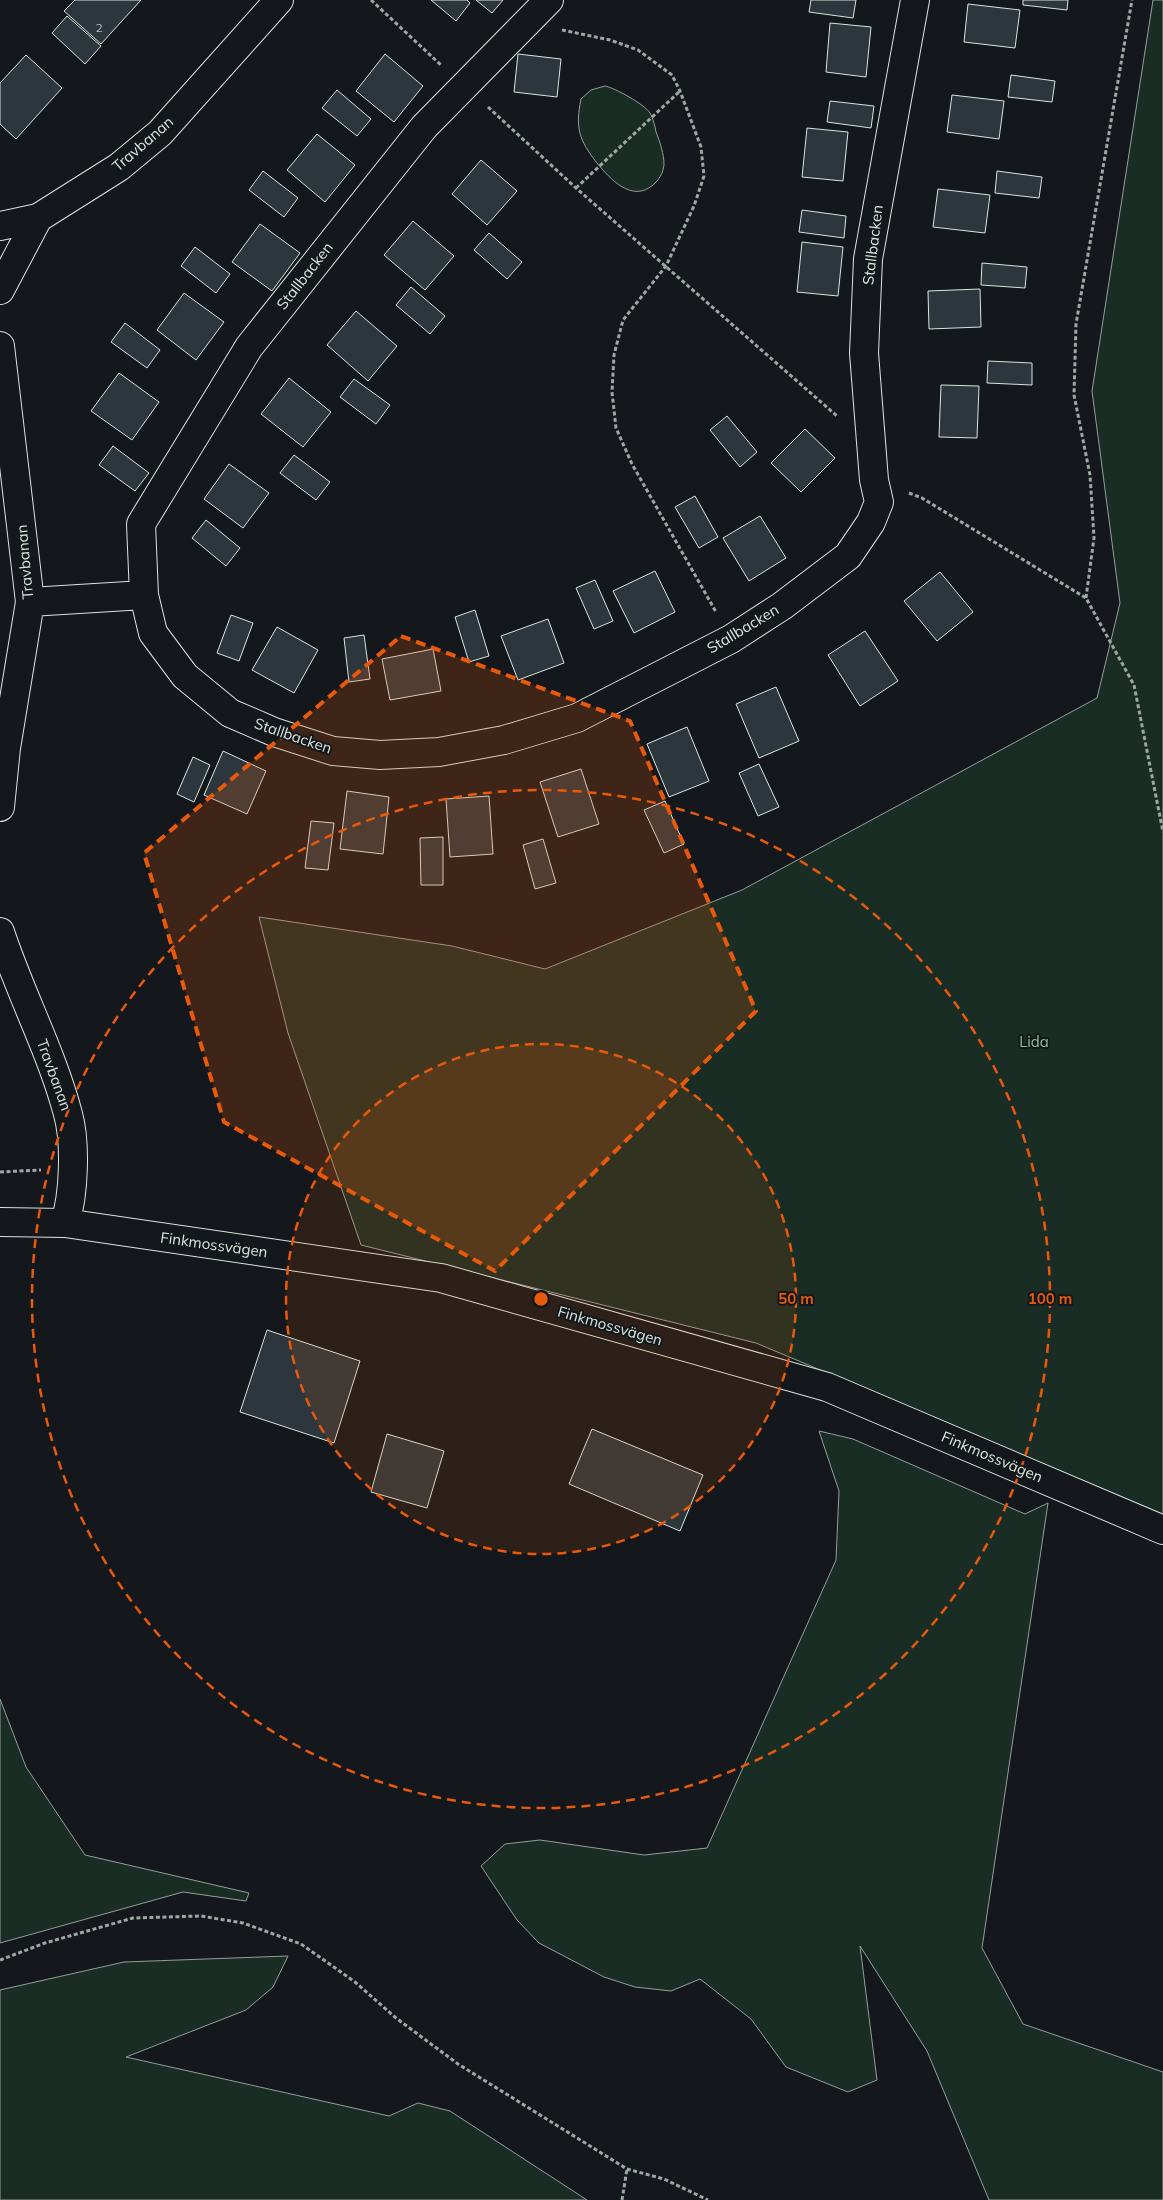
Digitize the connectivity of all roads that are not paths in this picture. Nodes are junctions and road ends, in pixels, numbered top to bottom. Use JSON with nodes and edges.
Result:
{"nodes":[{"id":1,"x":279,"y":0,"type":"edge"},
{"id":2,"x":549,"y":0,"type":"edge"},
{"id":3,"x":915,"y":0,"type":"edge"},
{"id":4,"x":38,"y":218,"type":"junction"},
{"id":5,"x":0,"y":226,"type":"edge"},
{"id":6,"x":0,"y":290,"type":"edge"},
{"id":7,"x":0,"y":346,"type":"edge"},
{"id":8,"x":144,"y":595,"type":"junction"},
{"id":9,"x":30,"y":602,"type":"junction"},
{"id":10,"x":0,"y":807,"type":"edge"},
{"id":11,"x":0,"y":932,"type":"edge"},
{"id":12,"x":0,"y":1222,"type":"edge"},
{"id":13,"x":66,"y":1223,"type":"junction"},
{"id":14,"x":1163,"y":1530,"type":"edge"}],
"edges":[{"from":1,"to":4,"type":"street","name":"Travbanan"},
{"from":2,"to":8,"type":"street","name":"Stallbacken"},
{"from":3,"to":8,"type":"street","name":"Stallbacken"},
{"from":4,"to":5,"type":"street","name":"Travbanan"},
{"from":4,"to":6,"type":"street"},
{"from":7,"to":9,"type":"street","name":"Travbanan"},
{"from":8,"to":9,"type":"street"},
{"from":9,"to":10,"type":"street","name":"Travbanan"},
{"from":11,"to":13,"type":"street","name":"Travbanan"},
{"from":12,"to":13,"type":"street","name":"Finkmossvägen"},
{"from":13,"to":14,"type":"street","name":"Finkmossvägen"}]}
